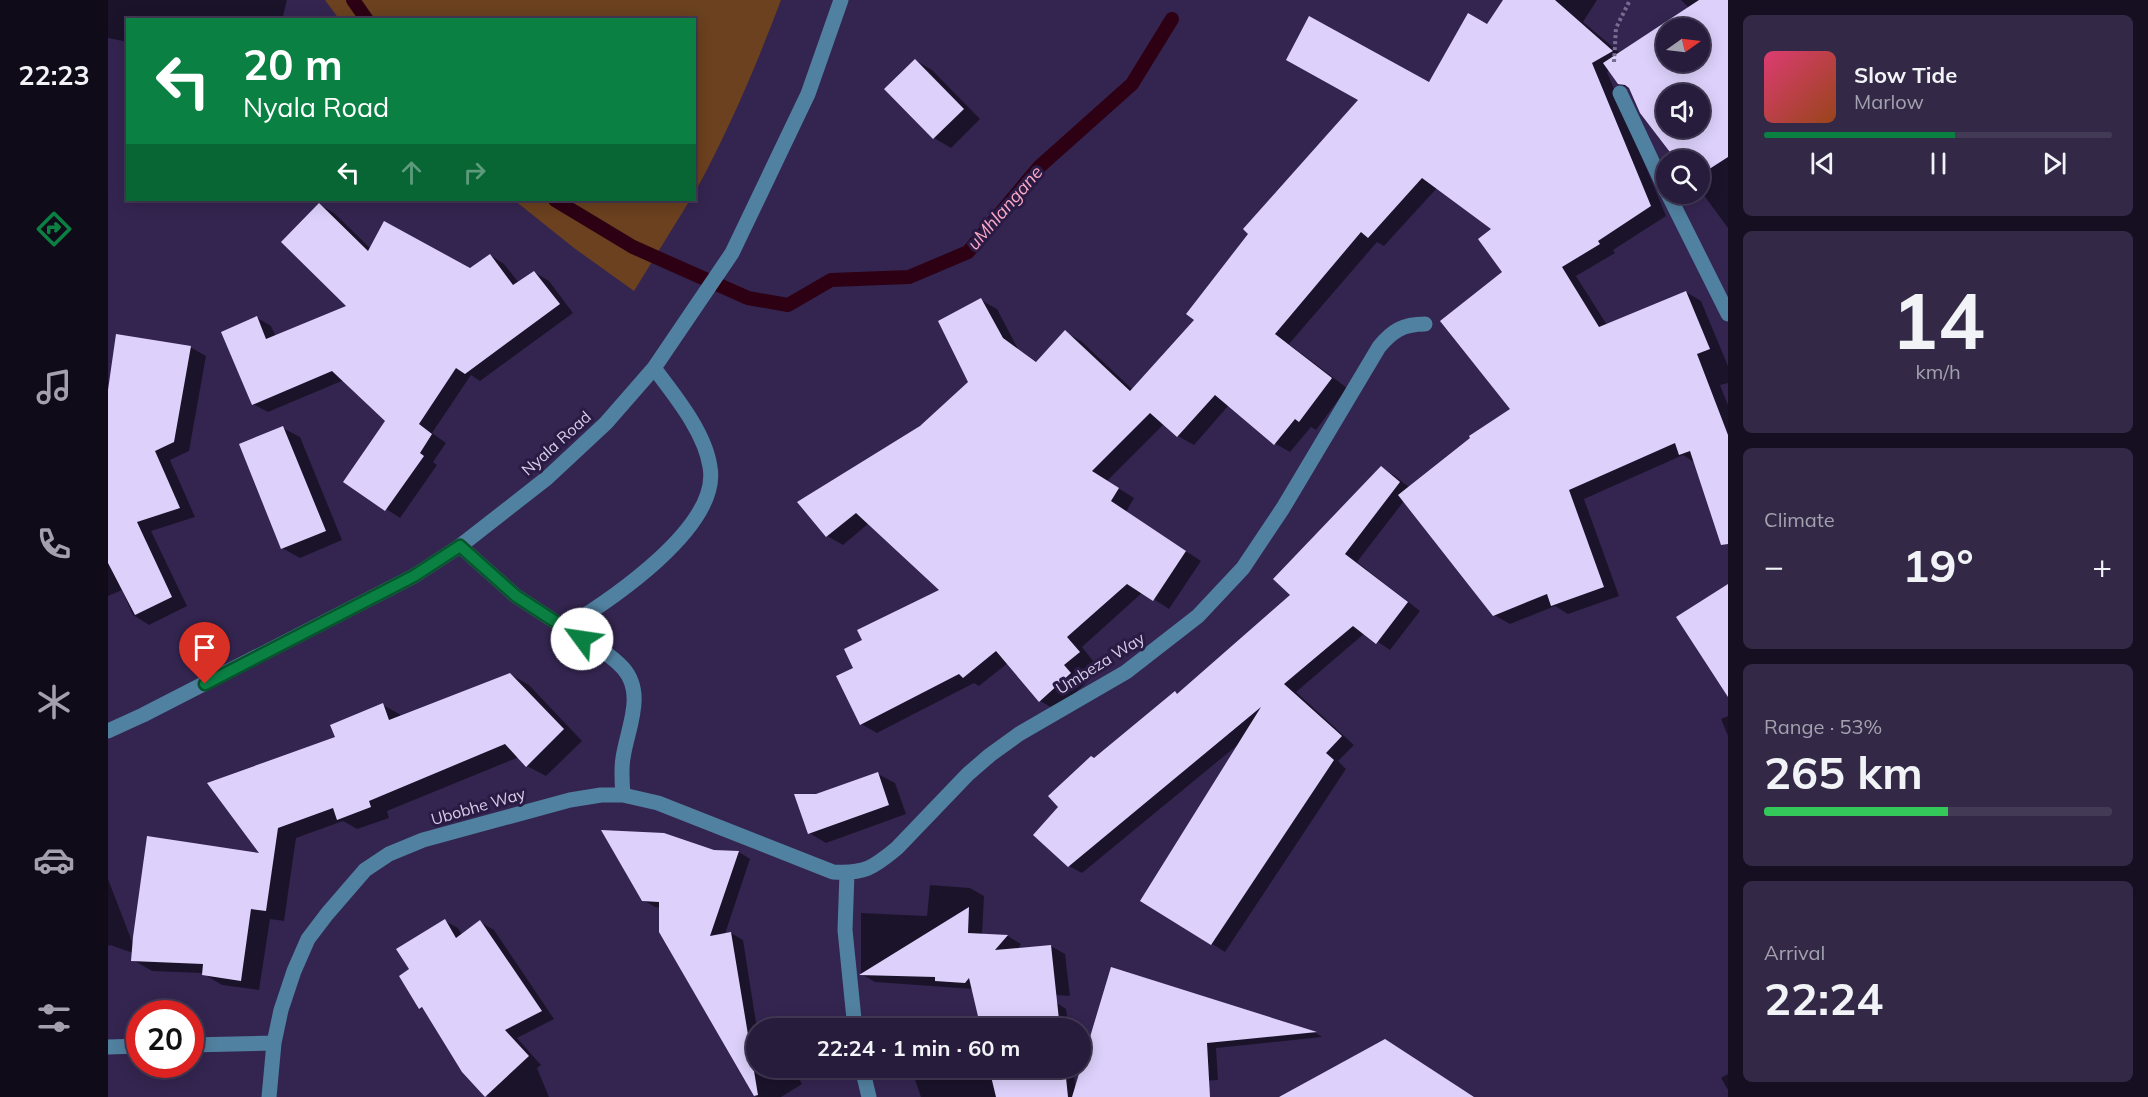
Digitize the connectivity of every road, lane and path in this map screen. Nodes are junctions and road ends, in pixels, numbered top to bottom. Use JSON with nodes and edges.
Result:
{"nodes":[{"id":1,"x":841,"y":0,"type":"edge"},
{"id":2,"x":1630,"y":0,"type":"edge"},
{"id":3,"x":1620,"y":93,"type":"joint"},
{"id":4,"x":1656,"y":169,"type":"edge"},
{"id":5,"x":1673,"y":204,"type":"edge"},
{"id":6,"x":1728,"y":314,"type":"edge"},
{"id":7,"x":1425,"y":324,"type":"dead end"},
{"id":8,"x":654,"y":368,"type":"junction"},
{"id":9,"x":460,"y":546,"type":"junction"},
{"id":10,"x":565,"y":628,"type":"junction"},
{"id":11,"x":108,"y":731,"type":"edge"},
{"id":12,"x":622,"y":795,"type":"junction"},
{"id":13,"x":847,"y":873,"type":"junction"},
{"id":14,"x":854,"y":1018,"type":"edge"},
{"id":15,"x":274,"y":1043,"type":"junction"},
{"id":16,"x":204,"y":1045,"type":"edge"},
{"id":17,"x":126,"y":1046,"type":"edge"},
{"id":18,"x":108,"y":1047,"type":"edge"},
{"id":19,"x":864,"y":1078,"type":"edge"},
{"id":20,"x":269,"y":1097,"type":"edge"},
{"id":21,"x":869,"y":1097,"type":"edge"}],
"edges":[{"from":1,"to":8,"type":"street","name":"Nyala Road"},
{"from":2,"to":3,"type":"path"},
{"from":3,"to":4,"type":"street"},
{"from":5,"to":6,"type":"street"},
{"from":7,"to":13,"type":"street","name":"Umbeza Way"},
{"from":8,"to":9,"type":"street","name":"Nyala Road"},
{"from":8,"to":10,"type":"street"},
{"from":9,"to":10,"type":"street"},
{"from":9,"to":11,"type":"street","name":"Nyala Road"},
{"from":10,"to":12,"type":"street"},
{"from":12,"to":13,"type":"street","name":"Ubobhe Way"},
{"from":12,"to":15,"type":"street","name":"Ubobhe Way"},
{"from":13,"to":14,"type":"street"},
{"from":15,"to":16,"type":"street"},
{"from":15,"to":20,"type":"street","name":"Ubobhe Way"},
{"from":17,"to":18,"type":"street"},
{"from":19,"to":21,"type":"street"}]}
